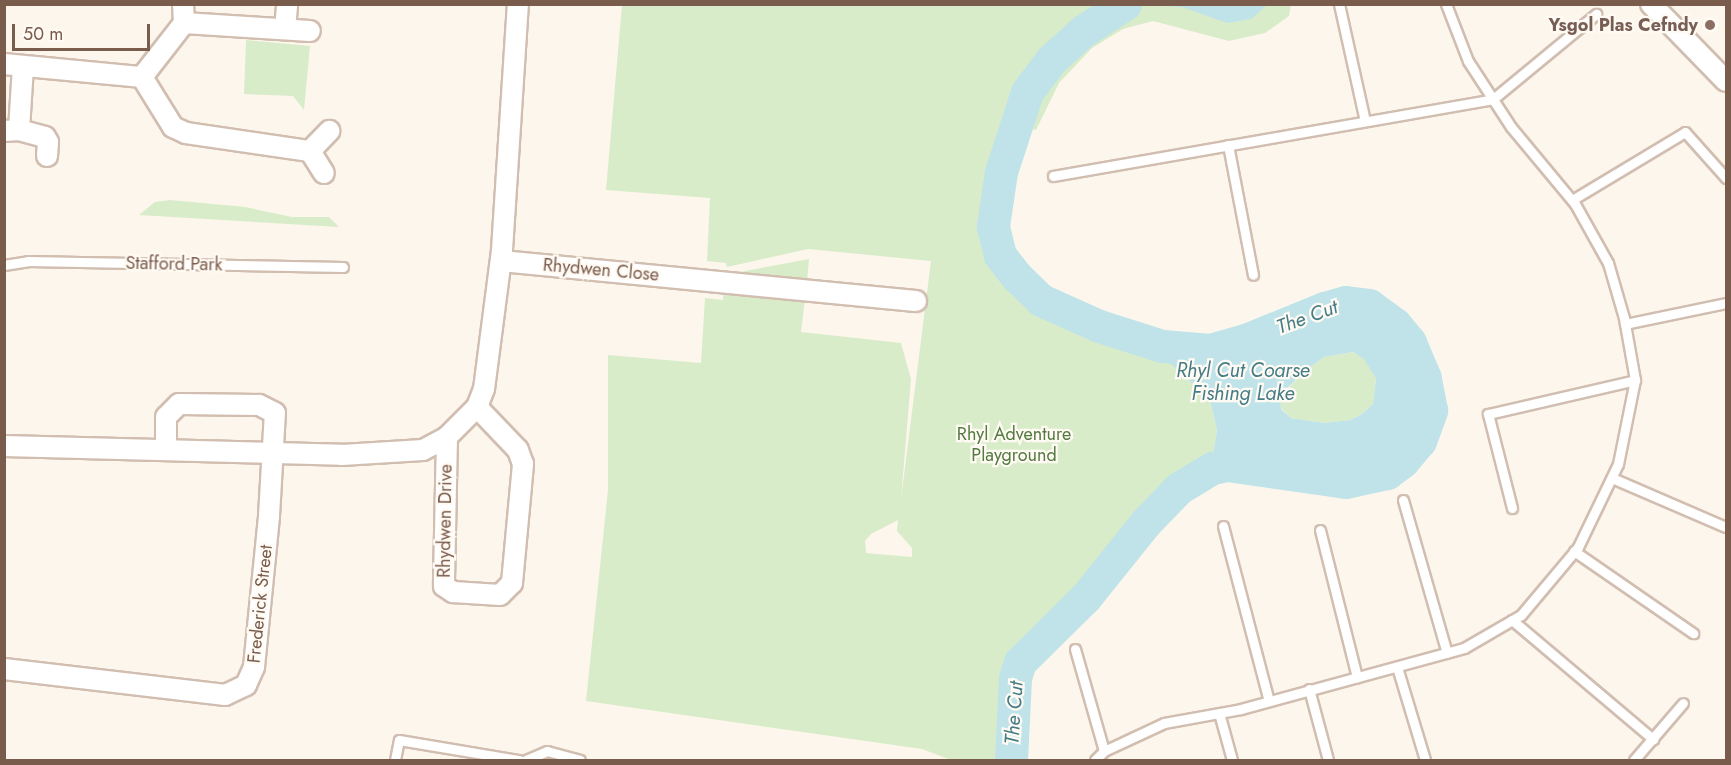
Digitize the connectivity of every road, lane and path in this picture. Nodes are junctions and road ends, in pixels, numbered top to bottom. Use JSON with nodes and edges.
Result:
{"nodes":[{"id":1,"x":287,"y":4,"type":"edge"},
{"id":2,"x":518,"y":4,"type":"edge"},
{"id":3,"x":1339,"y":4,"type":"edge"},
{"id":4,"x":1446,"y":4,"type":"edge"},
{"id":5,"x":1651,"y":4,"type":"edge"},
{"id":6,"x":183,"y":14,"type":"edge"},
{"id":7,"x":1596,"y":14,"type":"dead end"},
{"id":8,"x":285,"y":29,"type":"junction"},
{"id":9,"x":310,"y":31,"type":"dead end"},
{"id":10,"x":14,"y":65,"type":"edge"},
{"id":11,"x":142,"y":77,"type":"junction"},
{"id":12,"x":1726,"y":81,"type":"edge"},
{"id":13,"x":1492,"y":99,"type":"junction"},
{"id":14,"x":1365,"y":121,"type":"junction"},
{"id":15,"x":12,"y":130,"type":"edge"},
{"id":16,"x":329,"y":131,"type":"dead end"},
{"id":17,"x":1228,"y":145,"type":"junction"},
{"id":18,"x":310,"y":151,"type":"junction"},
{"id":19,"x":47,"y":156,"type":"dead end"},
{"id":20,"x":324,"y":173,"type":"dead end"},
{"id":21,"x":1053,"y":176,"type":"dead end"},
{"id":22,"x":1726,"y":178,"type":"edge"},
{"id":23,"x":1572,"y":200,"type":"junction"},
{"id":24,"x":501,"y":261,"type":"junction"},
{"id":25,"x":4,"y":265,"type":"edge"},
{"id":26,"x":343,"y":267,"type":"dead end"},
{"id":27,"x":1253,"y":274,"type":"dead end"},
{"id":28,"x":916,"y":301,"type":"dead end"},
{"id":29,"x":1726,"y":303,"type":"edge"},
{"id":30,"x":1625,"y":324,"type":"junction"},
{"id":31,"x":1635,"y":380,"type":"junction"},
{"id":32,"x":477,"y":407,"type":"junction"},
{"id":33,"x":447,"y":437,"type":"junction"},
{"id":34,"x":4,"y":446,"type":"edge"},
{"id":35,"x":166,"y":450,"type":"junction"},
{"id":36,"x":273,"y":456,"type":"junction"},
{"id":37,"x":1612,"y":478,"type":"junction"},
{"id":38,"x":1403,"y":500,"type":"dead end"},
{"id":39,"x":1512,"y":508,"type":"dead end"},
{"id":40,"x":1223,"y":526,"type":"dead end"},
{"id":41,"x":1726,"y":527,"type":"edge"},
{"id":42,"x":1320,"y":530,"type":"dead end"},
{"id":43,"x":1574,"y":551,"type":"junction"},
{"id":44,"x":1512,"y":620,"type":"junction"},
{"id":45,"x":1693,"y":633,"type":"dead end"},
{"id":46,"x":1075,"y":649,"type":"dead end"},
{"id":47,"x":1447,"y":653,"type":"junction"},
{"id":48,"x":1397,"y":667,"type":"junction"},
{"id":49,"x":4,"y":669,"type":"edge"},
{"id":50,"x":1357,"y":677,"type":"junction"},
{"id":51,"x":1309,"y":689,"type":"junction"},
{"id":52,"x":1269,"y":701,"type":"junction"},
{"id":53,"x":1683,"y":704,"type":"dead end"},
{"id":54,"x":1219,"y":713,"type":"junction"},
{"id":55,"x":1653,"y":739,"type":"junction"},
{"id":56,"x":1104,"y":750,"type":"junction"},
{"id":57,"x":395,"y":760,"type":"edge"},
{"id":58,"x":519,"y":760,"type":"edge"},
{"id":59,"x":526,"y":760,"type":"edge"},
{"id":60,"x":580,"y":760,"type":"edge"},
{"id":61,"x":1095,"y":760,"type":"edge"},
{"id":62,"x":1232,"y":760,"type":"edge"},
{"id":63,"x":1328,"y":760,"type":"edge"},
{"id":64,"x":1425,"y":760,"type":"edge"},
{"id":65,"x":1634,"y":760,"type":"edge"}],
"edges":[{"from":1,"to":8,"type":"street"},
{"from":2,"to":24,"type":"street","name":"Rhydwen Drive"},
{"from":3,"to":14,"type":"lane"},
{"from":4,"to":13,"type":"lane"},
{"from":5,"to":12,"type":"street"},
{"from":6,"to":8,"type":"street"},
{"from":6,"to":11,"type":"street"},
{"from":7,"to":13,"type":"lane"},
{"from":8,"to":9,"type":"street"},
{"from":10,"to":11,"type":"street"},
{"from":10,"to":15,"type":"street"},
{"from":11,"to":18,"type":"street"},
{"from":13,"to":14,"type":"lane"},
{"from":13,"to":23,"type":"lane"},
{"from":14,"to":17,"type":"lane"},
{"from":15,"to":19,"type":"street"},
{"from":16,"to":18,"type":"street"},
{"from":17,"to":21,"type":"lane"},
{"from":17,"to":27,"type":"lane"},
{"from":18,"to":20,"type":"street"},
{"from":22,"to":23,"type":"lane"},
{"from":23,"to":30,"type":"lane"},
{"from":24,"to":28,"type":"street","name":"Rhydwen Close"},
{"from":24,"to":32,"type":"street","name":"Rhydwen Drive"},
{"from":25,"to":26,"type":"lane","name":"Stafford Park"},
{"from":29,"to":30,"type":"lane"},
{"from":30,"to":31,"type":"lane"},
{"from":31,"to":37,"type":"lane"},
{"from":31,"to":39,"type":"lane"},
{"from":32,"to":33,"type":"street","name":"Rhydwen Drive"},
{"from":32,"to":33,"type":"street","name":"Rhydwen Drive"},
{"from":33,"to":36,"type":"street","name":"Rhydwen Drive"},
{"from":34,"to":35,"type":"street","name":"Rhydwen Drive"},
{"from":35,"to":36,"type":"street","name":"Rhydwen Drive"},
{"from":35,"to":36,"type":"street"},
{"from":36,"to":49,"type":"street","name":"Frederick Street"},
{"from":37,"to":41,"type":"lane"},
{"from":37,"to":43,"type":"lane"},
{"from":38,"to":47,"type":"lane"},
{"from":40,"to":52,"type":"lane"},
{"from":42,"to":50,"type":"lane"},
{"from":43,"to":44,"type":"lane"},
{"from":43,"to":45,"type":"lane"},
{"from":44,"to":47,"type":"lane"},
{"from":44,"to":55,"type":"lane"},
{"from":46,"to":56,"type":"lane"},
{"from":47,"to":48,"type":"lane"},
{"from":48,"to":50,"type":"lane"},
{"from":48,"to":64,"type":"lane"},
{"from":50,"to":51,"type":"lane"},
{"from":51,"to":52,"type":"lane"},
{"from":51,"to":63,"type":"lane"},
{"from":52,"to":54,"type":"lane"},
{"from":53,"to":55,"type":"lane"},
{"from":54,"to":56,"type":"lane"},
{"from":54,"to":62,"type":"lane"},
{"from":55,"to":65,"type":"lane"},
{"from":56,"to":61,"type":"lane"},
{"from":57,"to":58,"type":"lane"},
{"from":59,"to":60,"type":"lane"}]}
